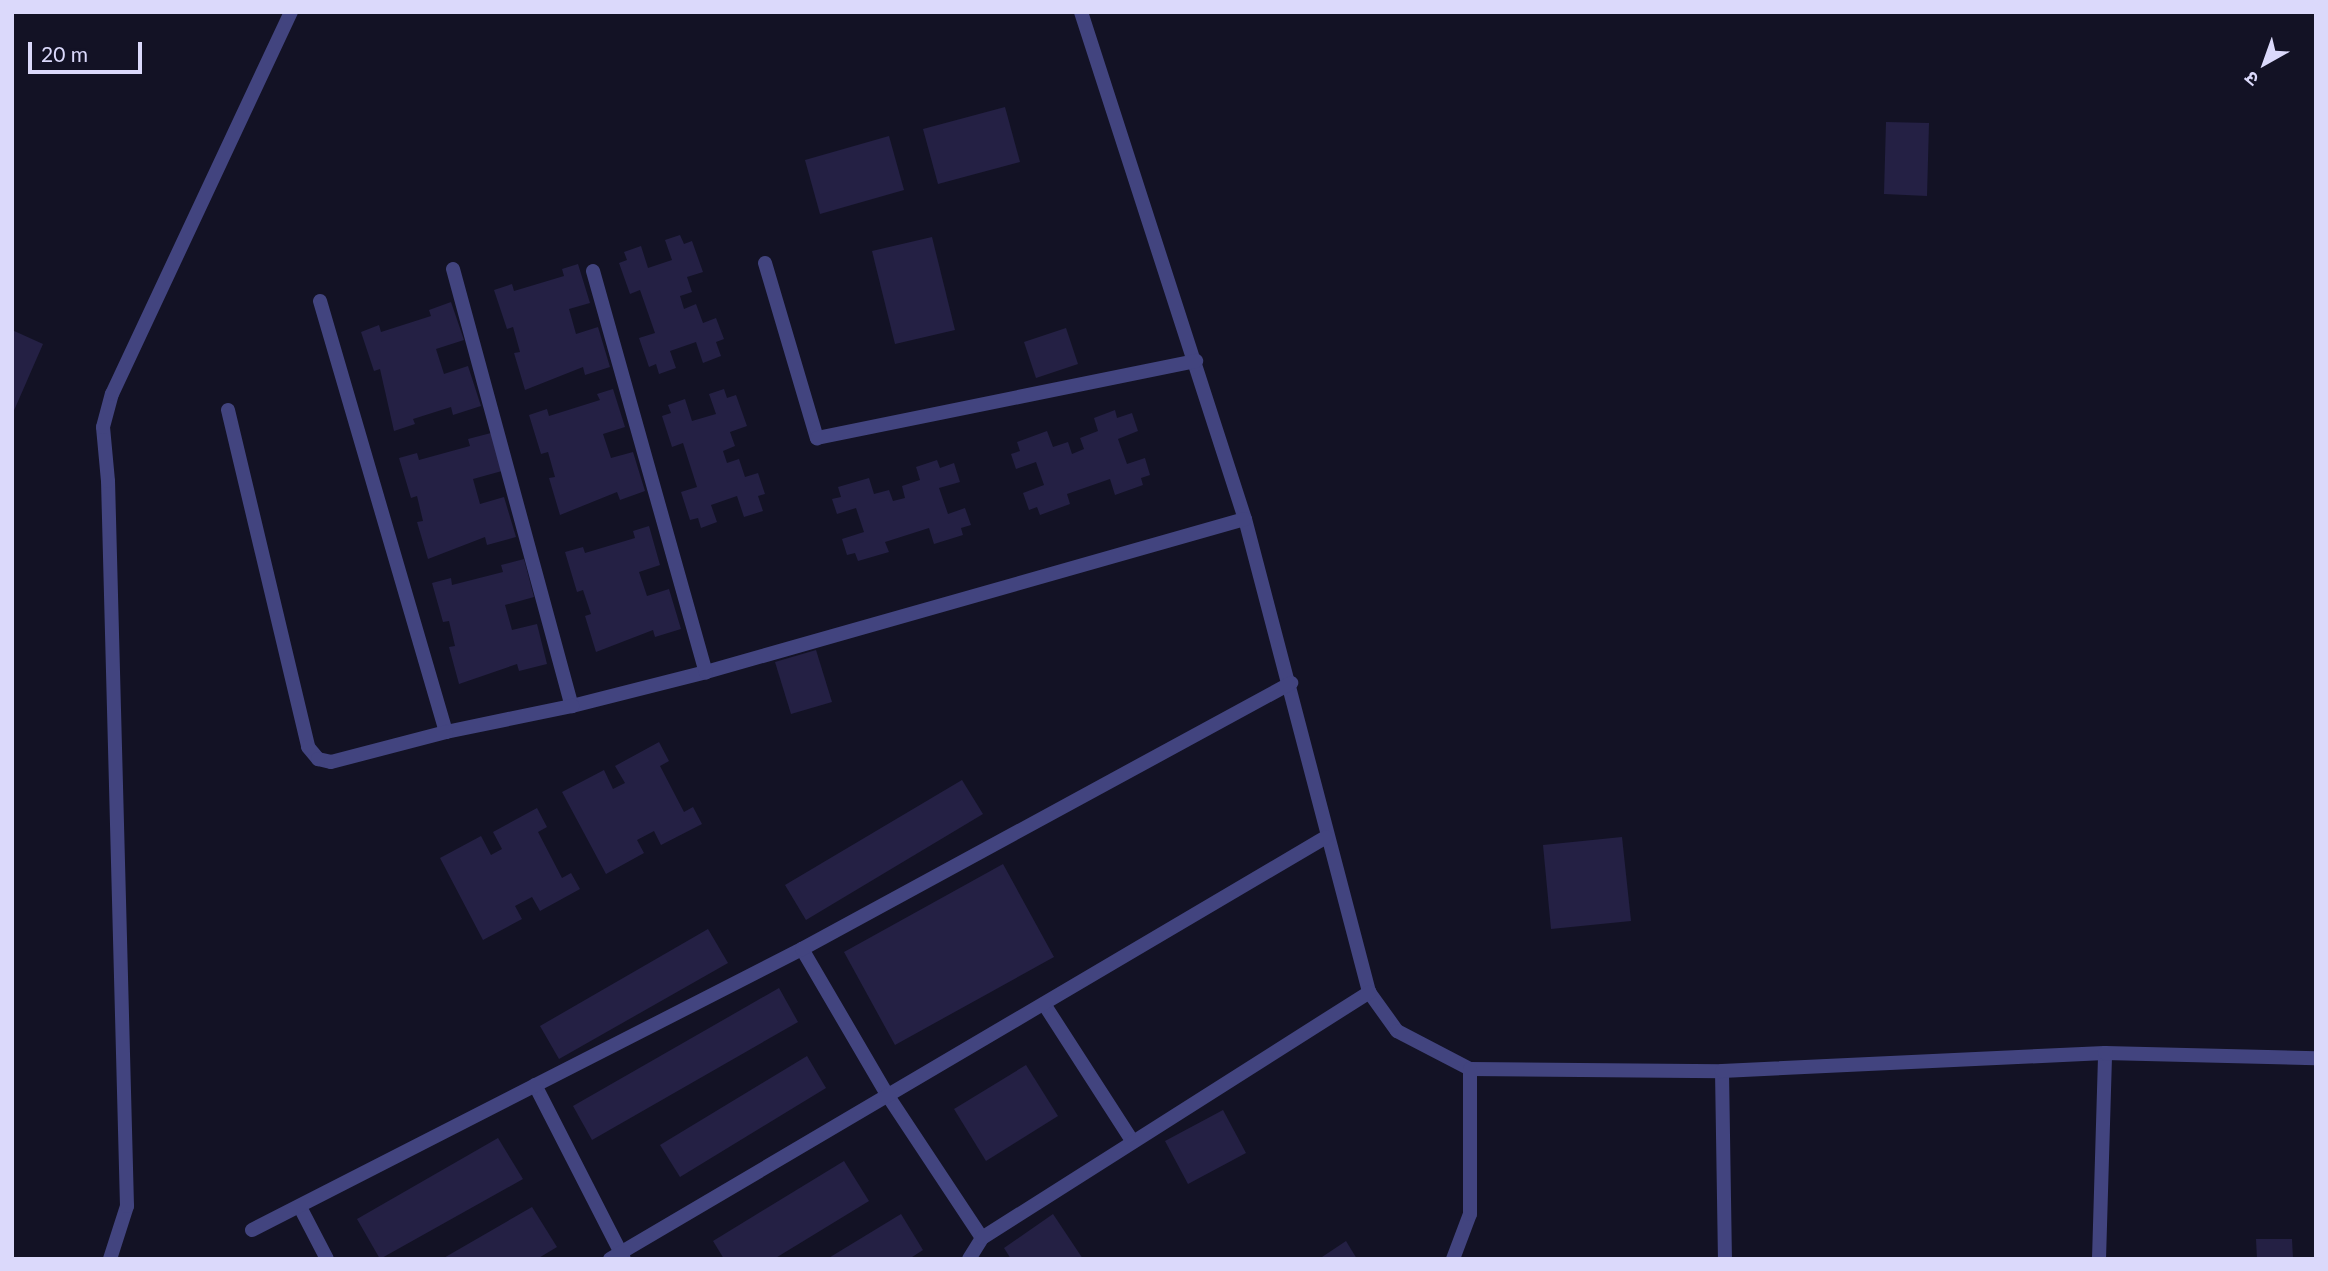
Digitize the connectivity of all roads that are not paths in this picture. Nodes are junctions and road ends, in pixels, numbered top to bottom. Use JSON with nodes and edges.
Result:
{"nodes":[{"id":1,"x":291,"y":12,"type":"edge"},
{"id":2,"x":1080,"y":12,"type":"edge"},
{"id":3,"x":765,"y":263,"type":"dead end"},
{"id":4,"x":453,"y":269,"type":"dead end"},
{"id":5,"x":593,"y":271,"type":"dead end"},
{"id":6,"x":320,"y":301,"type":"dead end"},
{"id":7,"x":1196,"y":362,"type":"junction"},
{"id":8,"x":228,"y":410,"type":"dead end"},
{"id":9,"x":1245,"y":519,"type":"junction"},
{"id":10,"x":706,"y":672,"type":"junction"},
{"id":11,"x":1291,"y":683,"type":"junction"},
{"id":12,"x":572,"y":706,"type":"junction"},
{"id":13,"x":446,"y":732,"type":"junction"},
{"id":14,"x":1326,"y":838,"type":"junction"},
{"id":15,"x":802,"y":949,"type":"junction"},
{"id":16,"x":1369,"y":992,"type":"junction"},
{"id":17,"x":1044,"y":1004,"type":"junction"},
{"id":18,"x":2105,"y":1053,"type":"junction"},
{"id":19,"x":2316,"y":1058,"type":"edge"},
{"id":20,"x":1470,"y":1069,"type":"junction"},
{"id":21,"x":1722,"y":1071,"type":"junction"},
{"id":22,"x":535,"y":1085,"type":"junction"},
{"id":23,"x":888,"y":1096,"type":"junction"},
{"id":24,"x":1133,"y":1142,"type":"junction"},
{"id":25,"x":301,"y":1209,"type":"junction"},
{"id":26,"x":252,"y":1230,"type":"dead end"},
{"id":27,"x":982,"y":1238,"type":"junction"},
{"id":28,"x":618,"y":1257,"type":"edge"},
{"id":29,"x":110,"y":1259,"type":"edge"},
{"id":30,"x":327,"y":1259,"type":"edge"},
{"id":31,"x":969,"y":1259,"type":"edge"},
{"id":32,"x":1453,"y":1259,"type":"edge"},
{"id":33,"x":1725,"y":1259,"type":"edge"},
{"id":34,"x":2099,"y":1259,"type":"edge"}],
"edges":[{"from":1,"to":29,"type":"street"},
{"from":2,"to":7,"type":"street"},
{"from":3,"to":7,"type":"street"},
{"from":4,"to":12,"type":"street"},
{"from":5,"to":10,"type":"street"},
{"from":6,"to":13,"type":"street"},
{"from":7,"to":9,"type":"street"},
{"from":8,"to":13,"type":"street"},
{"from":9,"to":10,"type":"street"},
{"from":9,"to":11,"type":"street"},
{"from":10,"to":12,"type":"street"},
{"from":11,"to":14,"type":"street"},
{"from":11,"to":15,"type":"street"},
{"from":12,"to":13,"type":"street"},
{"from":14,"to":16,"type":"street"},
{"from":14,"to":17,"type":"street"},
{"from":15,"to":22,"type":"street"},
{"from":15,"to":23,"type":"street"},
{"from":16,"to":20,"type":"street"},
{"from":16,"to":24,"type":"street"},
{"from":17,"to":23,"type":"street"},
{"from":17,"to":24,"type":"street"},
{"from":18,"to":19,"type":"street"},
{"from":18,"to":21,"type":"street"},
{"from":18,"to":34,"type":"street"},
{"from":20,"to":21,"type":"street"},
{"from":20,"to":32,"type":"street"},
{"from":21,"to":33,"type":"street"},
{"from":22,"to":25,"type":"street"},
{"from":22,"to":28,"type":"street"},
{"from":23,"to":27,"type":"street"},
{"from":23,"to":28,"type":"street"},
{"from":24,"to":27,"type":"street"},
{"from":25,"to":26,"type":"street"},
{"from":25,"to":30,"type":"street"},
{"from":27,"to":31,"type":"street"}]}
